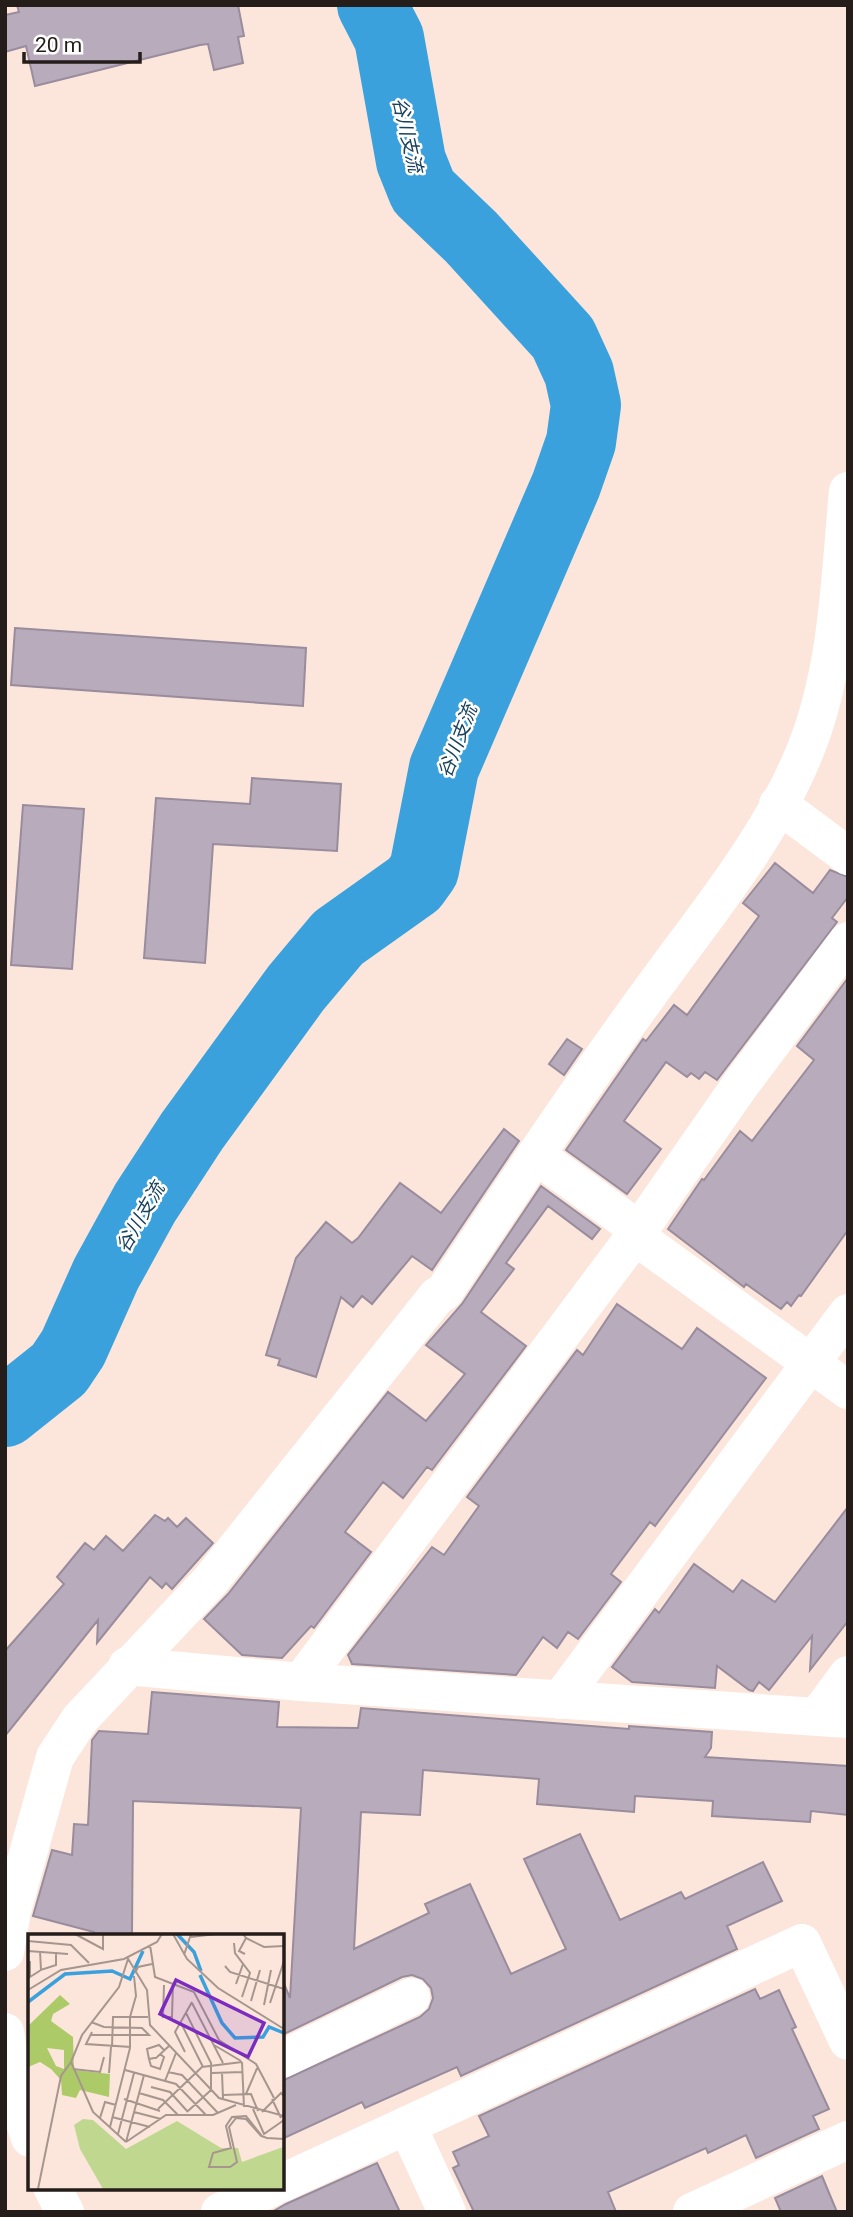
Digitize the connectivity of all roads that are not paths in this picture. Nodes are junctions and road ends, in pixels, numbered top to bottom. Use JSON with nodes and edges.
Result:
{"nodes":[{"id":1,"x":848,"y":491,"type":"edge"},
{"id":2,"x":778,"y":804,"type":"junction"},
{"id":3,"x":848,"y":856,"type":"edge"},
{"id":4,"x":848,"y":941,"type":"edge"},
{"id":5,"x":536,"y":1155,"type":"junction"},
{"id":6,"x":637,"y":1233,"type":"junction"},
{"id":7,"x":848,"y":1313,"type":"edge"},
{"id":8,"x":810,"y":1363,"type":"junction"},
{"id":9,"x":848,"y":1390,"type":"edge"},
{"id":10,"x":127,"y":1666,"type":"junction"},
{"id":11,"x":848,"y":1675,"type":"edge"},
{"id":12,"x":301,"y":1682,"type":"junction"},
{"id":13,"x":560,"y":1700,"type":"junction"},
{"id":14,"x":832,"y":1718,"type":"edge"},
{"id":15,"x":5,"y":1952,"type":"edge"},
{"id":16,"x":411,"y":1997,"type":"dead end"},
{"id":17,"x":839,"y":2001,"type":"edge"},
{"id":18,"x":5,"y":2032,"type":"edge"},
{"id":19,"x":848,"y":2041,"type":"edge"},
{"id":20,"x":284,"y":2058,"type":"edge"},
{"id":21,"x":407,"y":2125,"type":"junction"},
{"id":22,"x":28,"y":2132,"type":"edge"},
{"id":23,"x":848,"y":2140,"type":"edge"},
{"id":24,"x":284,"y":2182,"type":"edge"},
{"id":25,"x":53,"y":2189,"type":"edge"},
{"id":26,"x":269,"y":2189,"type":"edge"},
{"id":27,"x":65,"y":2212,"type":"edge"},
{"id":28,"x":220,"y":2212,"type":"edge"},
{"id":29,"x":447,"y":2212,"type":"edge"},
{"id":30,"x":692,"y":2212,"type":"edge"}],
"edges":[{"from":1,"to":2,"type":"street"},
{"from":2,"to":3,"type":"street"},
{"from":2,"to":5,"type":"street"},
{"from":4,"to":6,"type":"street"},
{"from":5,"to":6,"type":"street"},
{"from":5,"to":10,"type":"street"},
{"from":6,"to":8,"type":"street"},
{"from":6,"to":12,"type":"street"},
{"from":7,"to":8,"type":"street"},
{"from":8,"to":9,"type":"street"},
{"from":8,"to":13,"type":"street"},
{"from":10,"to":12,"type":"street"},
{"from":10,"to":15,"type":"street"},
{"from":11,"to":14,"type":"street"},
{"from":12,"to":13,"type":"street"},
{"from":13,"to":14,"type":"street"},
{"from":16,"to":20,"type":"street"},
{"from":17,"to":19,"type":"street"},
{"from":17,"to":21,"type":"street"},
{"from":18,"to":22,"type":"street"},
{"from":21,"to":24,"type":"street"},
{"from":21,"to":29,"type":"street"},
{"from":23,"to":30,"type":"street"},
{"from":25,"to":27,"type":"street"},
{"from":26,"to":28,"type":"street"}]}
